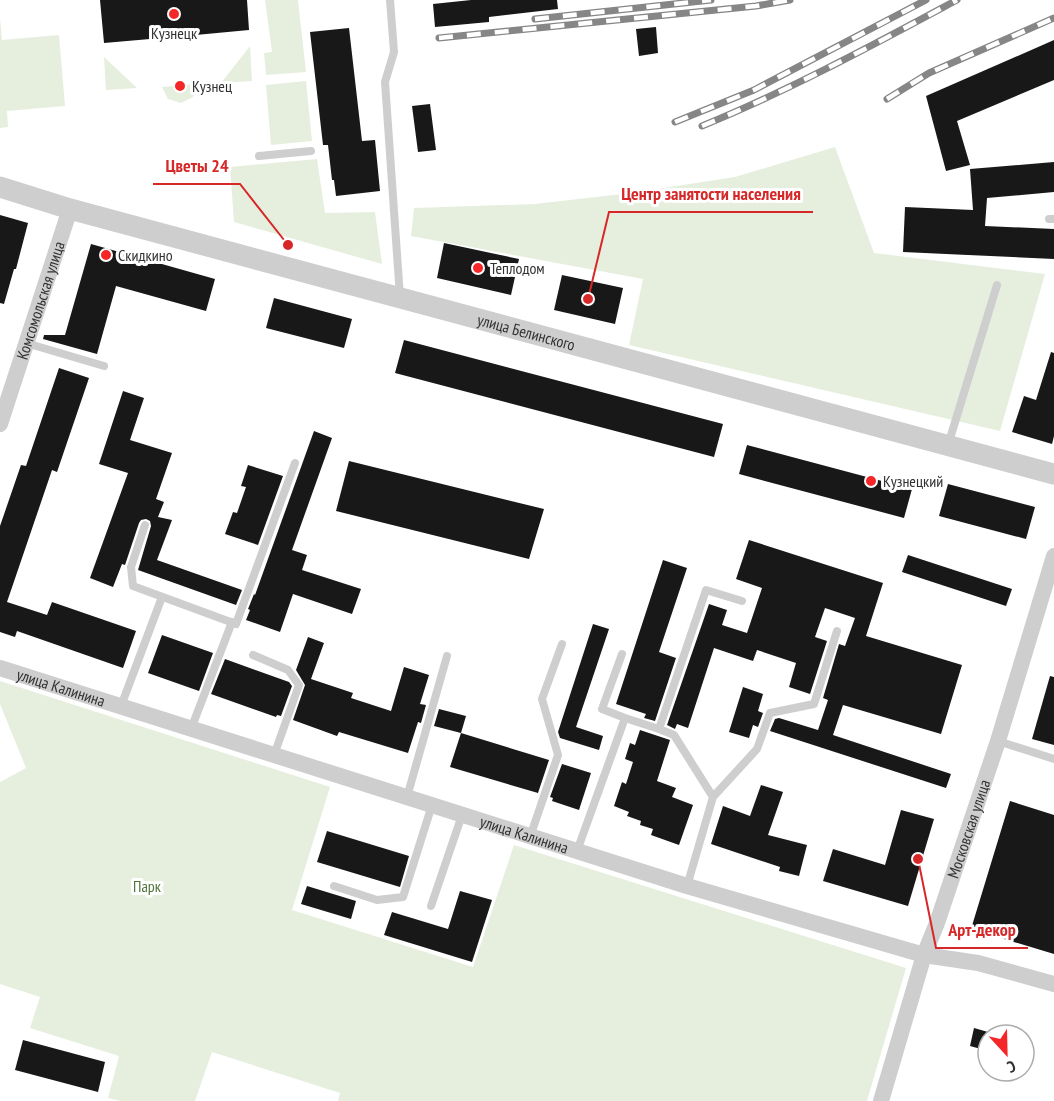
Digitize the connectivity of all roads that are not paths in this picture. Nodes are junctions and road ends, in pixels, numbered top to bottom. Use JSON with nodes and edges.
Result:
{"nodes":[{"id":1,"x":390,"y":0,"type":"edge"},
{"id":2,"x":311,"y":152,"type":"dead end"},
{"id":3,"x":260,"y":156,"type":"dead end"},
{"id":4,"x":0,"y":187,"type":"edge"},
{"id":5,"x":70,"y":209,"type":"junction"},
{"id":6,"x":997,"y":285,"type":"dead end"},
{"id":7,"x":400,"y":298,"type":"junction"},
{"id":8,"x":26,"y":343,"type":"junction"},
{"id":9,"x":105,"y":366,"type":"dead end"},
{"id":10,"x":0,"y":424,"type":"edge"},
{"id":11,"x":948,"y":445,"type":"junction"},
{"id":12,"x":295,"y":463,"type":"dead end"},
{"id":13,"x":1054,"y":474,"type":"edge"},
{"id":14,"x":145,"y":525,"type":"dead end"},
{"id":15,"x":1054,"y":556,"type":"edge"},
{"id":16,"x":162,"y":597,"type":"junction"},
{"id":17,"x":742,"y":601,"type":"dead end"},
{"id":18,"x":232,"y":622,"type":"junction"},
{"id":19,"x":837,"y":631,"type":"dead end"},
{"id":20,"x":562,"y":644,"type":"dead end"},
{"id":21,"x":622,"y":654,"type":"dead end"},
{"id":22,"x":253,"y":655,"type":"dead end"},
{"id":23,"x":447,"y":656,"type":"dead end"},
{"id":24,"x":0,"y":668,"type":"edge"},
{"id":25,"x":121,"y":706,"type":"junction"},
{"id":26,"x":625,"y":718,"type":"junction"},
{"id":27,"x":191,"y":729,"type":"junction"},
{"id":28,"x":659,"y":729,"type":"junction"},
{"id":29,"x":998,"y":741,"type":"junction"},
{"id":30,"x":274,"y":755,"type":"junction"},
{"id":31,"x":1054,"y":759,"type":"edge"},
{"id":32,"x":407,"y":797,"type":"junction"},
{"id":33,"x":713,"y":797,"type":"junction"},
{"id":34,"x":432,"y":806,"type":"junction"},
{"id":35,"x":462,"y":815,"type":"junction"},
{"id":36,"x":530,"y":837,"type":"junction"},
{"id":37,"x":577,"y":851,"type":"junction"},
{"id":38,"x":334,"y":886,"type":"dead end"},
{"id":39,"x":687,"y":886,"type":"junction"},
{"id":40,"x":431,"y":906,"type":"dead end"},
{"id":41,"x":924,"y":955,"type":"junction"},
{"id":42,"x":1054,"y":984,"type":"edge"},
{"id":43,"x":881,"y":1101,"type":"edge"}],
"edges":[{"from":1,"to":7,"type":"lane"},
{"from":2,"to":3,"type":"lane"},
{"from":4,"to":5,"type":"street","name":"улица Белинского"},
{"from":5,"to":7,"type":"street","name":"улица Белинского"},
{"from":5,"to":8,"type":"street","name":"Комсомольская улица"},
{"from":6,"to":11,"type":"lane"},
{"from":7,"to":11,"type":"street","name":"улица Белинского"},
{"from":8,"to":9,"type":"lane"},
{"from":8,"to":10,"type":"street","name":"Комсомольская улица"},
{"from":11,"to":13,"type":"street","name":"улица Белинского"},
{"from":12,"to":18,"type":"lane"},
{"from":14,"to":16,"type":"lane"},
{"from":15,"to":29,"type":"street","name":"Московская улица"},
{"from":16,"to":18,"type":"lane"},
{"from":16,"to":25,"type":"lane"},
{"from":17,"to":28,"type":"lane"},
{"from":18,"to":27,"type":"lane"},
{"from":19,"to":33,"type":"lane"},
{"from":20,"to":36,"type":"lane"},
{"from":21,"to":26,"type":"lane"},
{"from":22,"to":30,"type":"lane"},
{"from":23,"to":32,"type":"lane"},
{"from":24,"to":25,"type":"street","name":"улица Калинина"},
{"from":25,"to":27,"type":"street","name":"улица Калинина"},
{"from":26,"to":28,"type":"lane"},
{"from":26,"to":37,"type":"lane"},
{"from":27,"to":30,"type":"street","name":"улица Калинина"},
{"from":28,"to":33,"type":"lane"},
{"from":29,"to":31,"type":"lane"},
{"from":29,"to":41,"type":"street","name":"Московская улица"},
{"from":30,"to":32,"type":"street","name":"улица Калинина"},
{"from":32,"to":34,"type":"street","name":"улица Калинина"},
{"from":33,"to":39,"type":"lane"},
{"from":34,"to":35,"type":"street","name":"улица Калинина"},
{"from":34,"to":38,"type":"lane"},
{"from":35,"to":36,"type":"street","name":"улица Калинина"},
{"from":35,"to":40,"type":"lane"},
{"from":36,"to":37,"type":"street","name":"улица Калинина"},
{"from":37,"to":39,"type":"street","name":"улица Калинина"},
{"from":39,"to":41,"type":"street","name":"улица Калинина"},
{"from":41,"to":42,"type":"street","name":"улица Калинина"},
{"from":41,"to":43,"type":"street","name":"Московская улица"}]}
